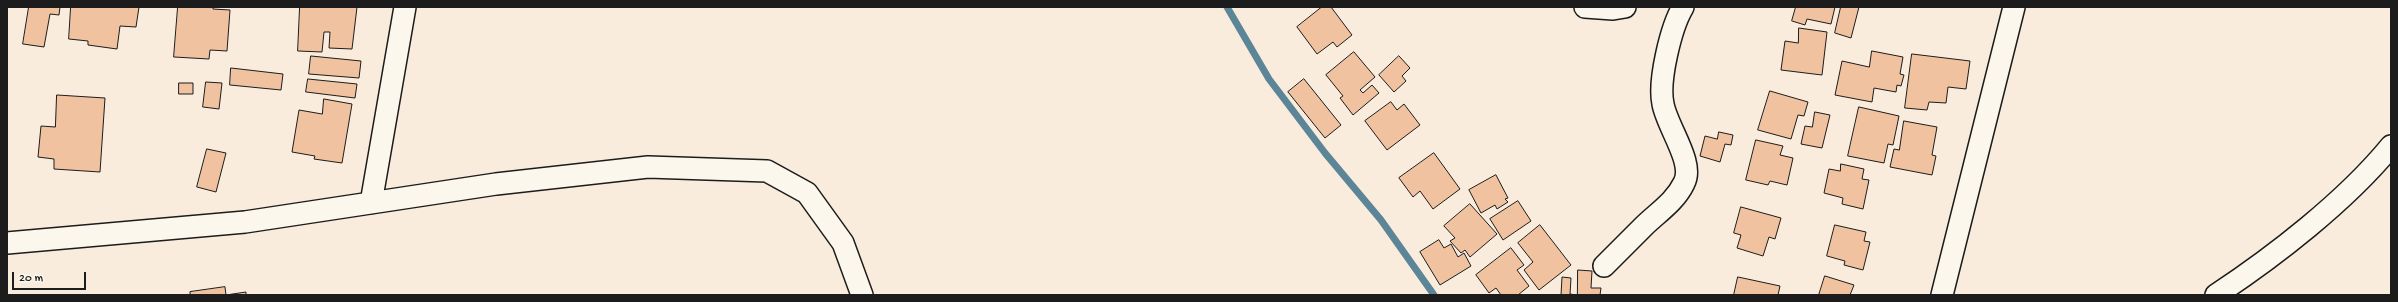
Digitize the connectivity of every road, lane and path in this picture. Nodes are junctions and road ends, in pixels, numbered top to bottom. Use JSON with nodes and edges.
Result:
{"nodes":[{"id":1,"x":405,"y":7,"type":"edge"},
{"id":2,"x":1585,"y":7,"type":"edge"},
{"id":3,"x":1625,"y":7,"type":"edge"},
{"id":4,"x":1683,"y":7,"type":"edge"},
{"id":5,"x":2014,"y":7,"type":"edge"},
{"id":6,"x":2391,"y":146,"type":"edge"},
{"id":7,"x":371,"y":203,"type":"junction"},
{"id":8,"x":7,"y":243,"type":"edge"},
{"id":9,"x":1604,"y":266,"type":"dead end"},
{"id":10,"x":862,"y":295,"type":"edge"},
{"id":11,"x":1942,"y":295,"type":"edge"},
{"id":12,"x":2216,"y":295,"type":"edge"}],
"edges":[{"from":1,"to":7,"type":"street"},
{"from":2,"to":3,"type":"street"},
{"from":4,"to":9,"type":"street"},
{"from":5,"to":11,"type":"street"},
{"from":6,"to":12,"type":"street"},
{"from":7,"to":8,"type":"street"},
{"from":7,"to":10,"type":"street"}]}
